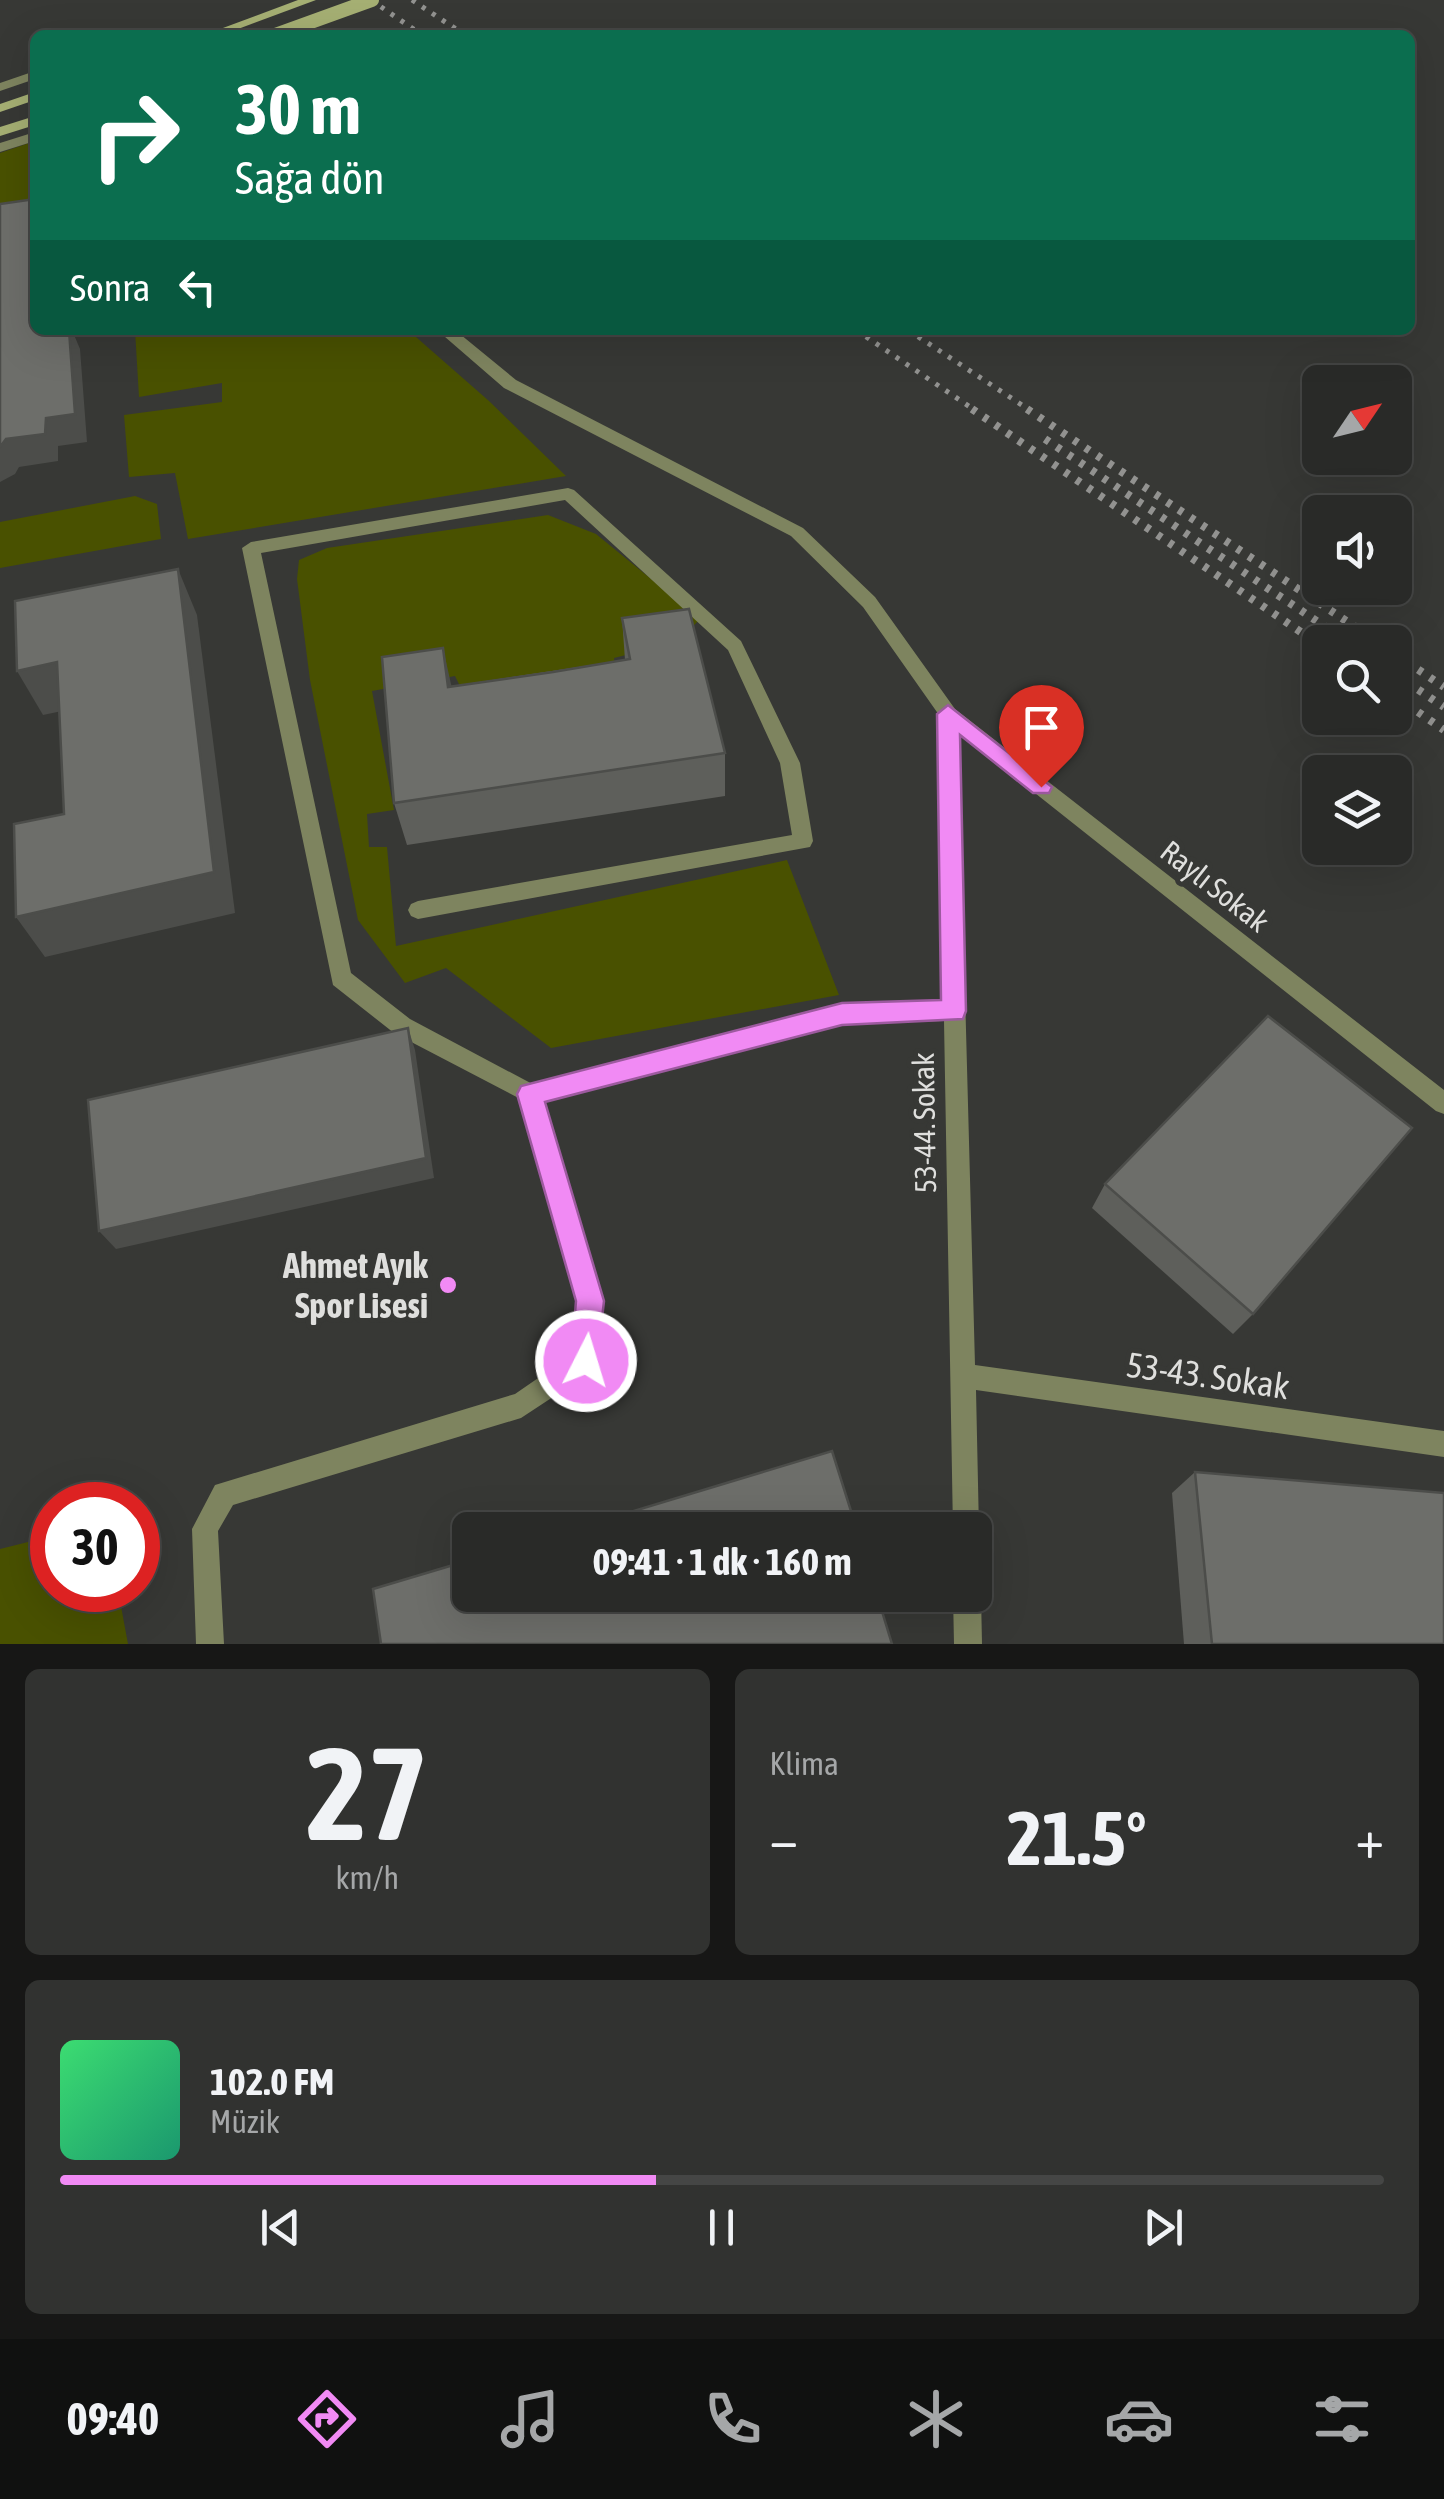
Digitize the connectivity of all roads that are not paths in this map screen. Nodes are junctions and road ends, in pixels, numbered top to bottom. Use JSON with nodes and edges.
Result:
{"nodes":[{"id":1,"x":310,"y":0,"type":"edge"},
{"id":2,"x":372,"y":0,"type":"edge"},
{"id":3,"x":224,"y":30,"type":"edge"},
{"id":4,"x":289,"y":30,"type":"edge"},
{"id":5,"x":30,"y":77,"type":"edge"},
{"id":6,"x":0,"y":87,"type":"edge"},
{"id":7,"x":30,"y":98,"type":"edge"},
{"id":8,"x":0,"y":108,"type":"edge"},
{"id":9,"x":30,"y":122,"type":"edge"},
{"id":10,"x":0,"y":132,"type":"edge"},
{"id":11,"x":30,"y":138,"type":"edge"},
{"id":12,"x":0,"y":148,"type":"edge"},
{"id":13,"x":451,"y":335,"type":"edge"},
{"id":14,"x":948,"y":714,"type":"junction"},
{"id":15,"x":418,"y":910,"type":"dead end"},
{"id":16,"x":954,"y":1011,"type":"junction"},
{"id":17,"x":530,"y":1094,"type":"junction"},
{"id":18,"x":1444,"y":1104,"type":"edge"},
{"id":19,"x":963,"y":1376,"type":"junction"},
{"id":20,"x":1444,"y":1444,"type":"edge"},
{"id":21,"x":966,"y":1512,"type":"edge"},
{"id":22,"x":967,"y":1612,"type":"edge"},
{"id":23,"x":210,"y":1644,"type":"edge"},
{"id":24,"x":968,"y":1644,"type":"edge"}],
"edges":[{"from":1,"to":3,"type":"street"},
{"from":2,"to":4,"type":"street","bridge":true},
{"from":5,"to":6,"type":"street"},
{"from":7,"to":8,"type":"street"},
{"from":9,"to":10,"type":"street"},
{"from":11,"to":12,"type":"street"},
{"from":13,"to":14,"type":"street","name":"Raylı Sokak"},
{"from":14,"to":16,"type":"street","name":"53-44. Sokak"},
{"from":14,"to":18,"type":"street","name":"Raylı Sokak"},
{"from":15,"to":17,"type":"street"},
{"from":16,"to":17,"type":"street"},
{"from":16,"to":19,"type":"street","name":"53-44. Sokak"},
{"from":17,"to":23,"type":"street"},
{"from":19,"to":20,"type":"street","name":"53-43. Sokak"},
{"from":19,"to":21,"type":"street","name":"53-44. Sokak"},
{"from":22,"to":24,"type":"street"}]}
